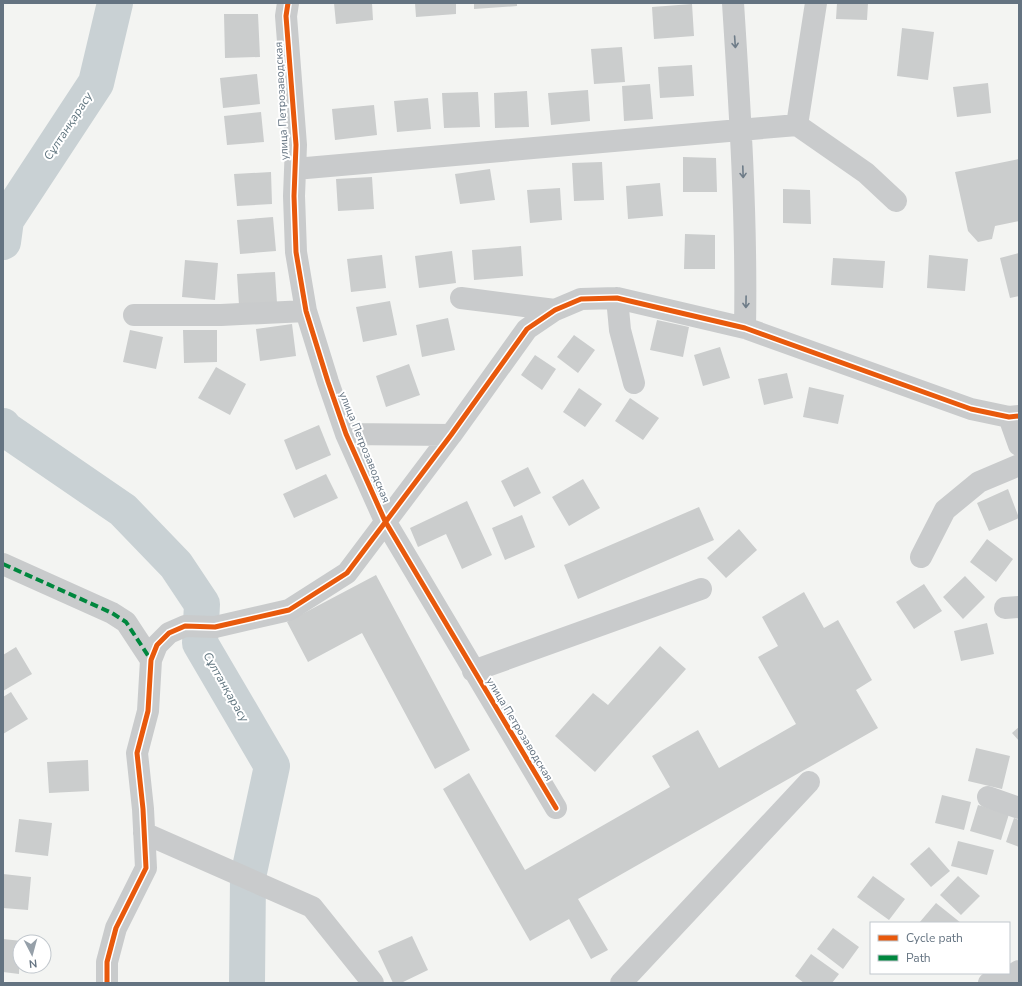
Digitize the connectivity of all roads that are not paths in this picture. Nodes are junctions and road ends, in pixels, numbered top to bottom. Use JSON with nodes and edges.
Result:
{"nodes":[{"id":1,"x":288,"y":3,"type":"edge"},
{"id":2,"x":733,"y":3,"type":"edge"},
{"id":3,"x":816,"y":3,"type":"edge"},
{"id":4,"x":797,"y":125,"type":"junction"},
{"id":5,"x":741,"y":130,"type":"junction"},
{"id":6,"x":295,"y":169,"type":"junction"},
{"id":7,"x":896,"y":201,"type":"dead end"},
{"id":8,"x":461,"y":298,"type":"dead end"},
{"id":9,"x":617,"y":298,"type":"junction"},
{"id":10,"x":555,"y":310,"type":"junction"},
{"id":11,"x":306,"y":311,"type":"junction"},
{"id":12,"x":134,"y":315,"type":"dead end"},
{"id":13,"x":745,"y":328,"type":"junction"},
{"id":14,"x":634,"y":383,"type":"dead end"},
{"id":15,"x":1014,"y":416,"type":"edge"},
{"id":16,"x":346,"y":434,"type":"junction"},
{"id":17,"x":451,"y":435,"type":"junction"},
{"id":18,"x":1019,"y":445,"type":"edge"},
{"id":19,"x":1019,"y":465,"type":"edge"},
{"id":20,"x":385,"y":522,"type":"junction"},
{"id":21,"x":921,"y":557,"type":"dead end"},
{"id":22,"x":3,"y":564,"type":"edge"},
{"id":23,"x":701,"y":589,"type":"dead end"},
{"id":24,"x":152,"y":660,"type":"junction"},
{"id":25,"x":474,"y":670,"type":"junction"},
{"id":26,"x":809,"y":782,"type":"dead end"},
{"id":27,"x":988,"y":797,"type":"dead end"},
{"id":28,"x":556,"y":808,"type":"dead end"},
{"id":29,"x":1019,"y":808,"type":"edge"},
{"id":30,"x":144,"y":833,"type":"junction"},
{"id":31,"x":1018,"y":973,"type":"edge"},
{"id":32,"x":107,"y":983,"type":"edge"},
{"id":33,"x":373,"y":983,"type":"edge"},
{"id":34,"x":621,"y":983,"type":"edge"},
{"id":35,"x":989,"y":983,"type":"edge"}],
"edges":[{"from":1,"to":6,"type":"street","name":"улица Петрозаводская"},
{"from":2,"to":5,"type":"street","one_way":true},
{"from":3,"to":4,"type":"street"},
{"from":4,"to":5,"type":"street"},
{"from":4,"to":7,"type":"street"},
{"from":5,"to":6,"type":"street"},
{"from":5,"to":13,"type":"street","one_way":true},
{"from":6,"to":11,"type":"street","name":"улица Петрозаводская"},
{"from":8,"to":10,"type":"street"},
{"from":9,"to":10,"type":"street"},
{"from":9,"to":13,"type":"street"},
{"from":9,"to":14,"type":"street"},
{"from":10,"to":17,"type":"street"},
{"from":11,"to":12,"type":"street"},
{"from":11,"to":16,"type":"street","name":"улица Петрозаводская"},
{"from":13,"to":15,"type":"street"},
{"from":15,"to":18,"type":"street"},
{"from":16,"to":17,"type":"street"},
{"from":16,"to":20,"type":"street","name":"улица Петрозаводская"},
{"from":17,"to":20,"type":"street"},
{"from":19,"to":21,"type":"street"},
{"from":20,"to":24,"type":"street"},
{"from":20,"to":25,"type":"street","name":"улица Петрозаводская"},
{"from":22,"to":24,"type":"street"},
{"from":23,"to":25,"type":"street"},
{"from":24,"to":30,"type":"street"},
{"from":25,"to":28,"type":"street","name":"улица Петрозаводская"},
{"from":26,"to":34,"type":"street"},
{"from":27,"to":29,"type":"street"},
{"from":30,"to":32,"type":"street"},
{"from":30,"to":33,"type":"street"},
{"from":31,"to":35,"type":"street"}]}
